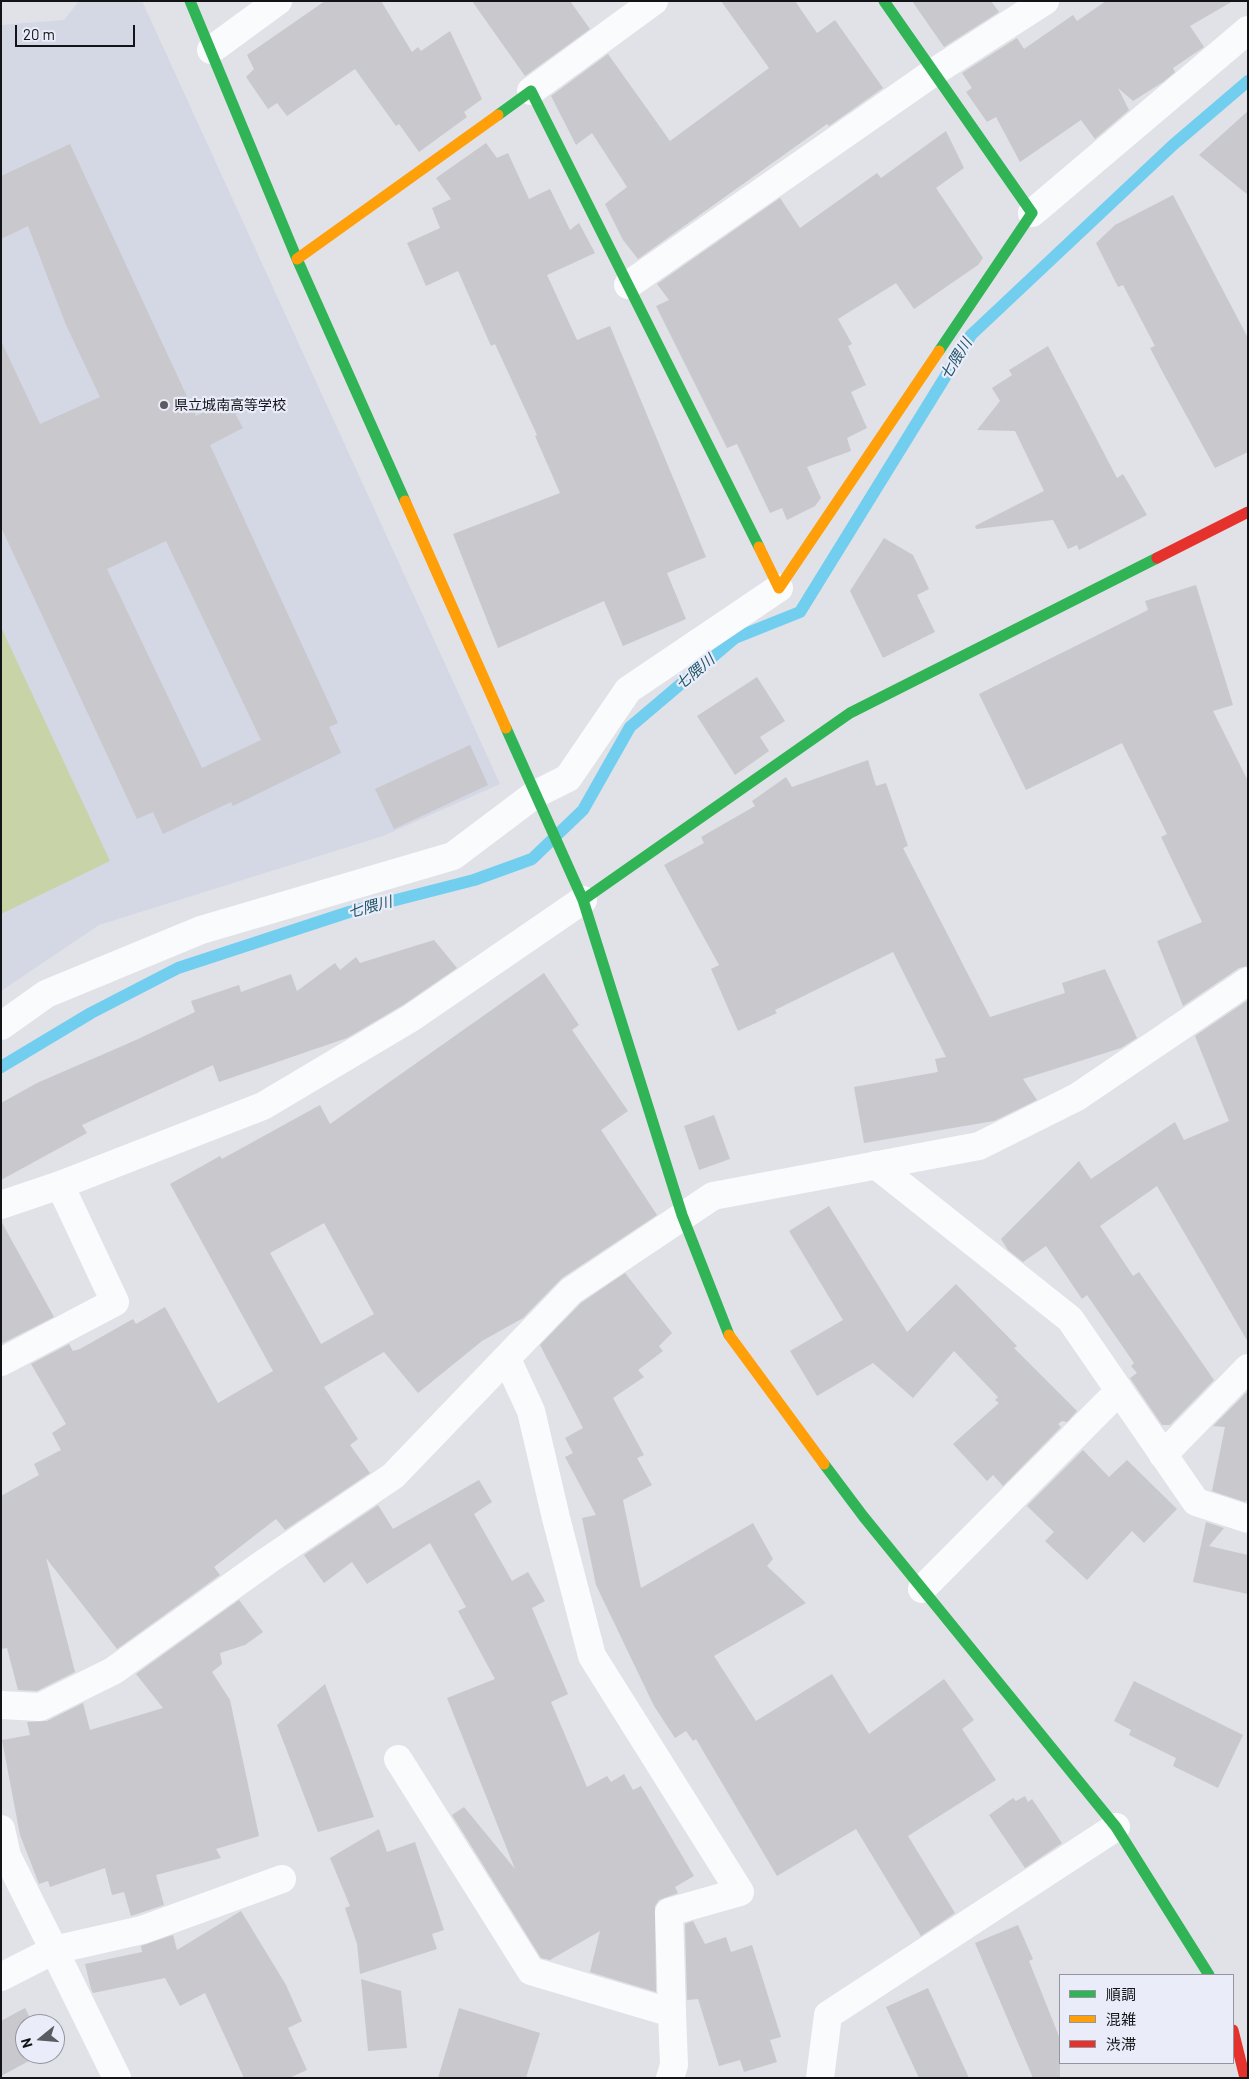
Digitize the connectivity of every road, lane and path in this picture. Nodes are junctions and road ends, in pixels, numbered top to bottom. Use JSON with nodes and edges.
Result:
{"nodes":[{"id":1,"x":190,"y":1,"type":"edge"},
{"id":2,"x":278,"y":1,"type":"edge"},
{"id":3,"x":654,"y":1,"type":"edge"},
{"id":4,"x":884,"y":1,"type":"edge"},
{"id":5,"x":1045,"y":1,"type":"edge"},
{"id":6,"x":1248,"y":30,"type":"edge"},
{"id":7,"x":211,"y":50,"type":"junction"},
{"id":8,"x":934,"y":72,"type":"junction"},
{"id":9,"x":531,"y":91,"type":"junction"},
{"id":10,"x":1032,"y":213,"type":"junction"},
{"id":11,"x":297,"y":259,"type":"junction"},
{"id":12,"x":628,"y":285,"type":"junction"},
{"id":13,"x":1248,"y":512,"type":"edge"},
{"id":14,"x":779,"y":588,"type":"junction"},
{"id":15,"x":539,"y":806,"type":"junction"},
{"id":16,"x":583,"y":900,"type":"junction"},
{"id":17,"x":1248,"y":981,"type":"edge"},
{"id":18,"x":1,"y":1026,"type":"edge"},
{"id":19,"x":876,"y":1165,"type":"junction"},
{"id":20,"x":60,"y":1185,"type":"junction"},
{"id":21,"x":1,"y":1205,"type":"edge"},
{"id":22,"x":682,"y":1215,"type":"junction"},
{"id":23,"x":507,"y":1359,"type":"junction"},
{"id":24,"x":1,"y":1362,"type":"edge"},
{"id":25,"x":1248,"y":1368,"type":"edge"},
{"id":26,"x":1120,"y":1391,"type":"junction"},
{"id":27,"x":1163,"y":1454,"type":"junction"},
{"id":28,"x":1248,"y":1519,"type":"edge"},
{"id":29,"x":922,"y":1589,"type":"junction"},
{"id":30,"x":1,"y":1705,"type":"edge"},
{"id":31,"x":398,"y":1759,"type":"dead end"},
{"id":32,"x":1116,"y":1827,"type":"junction"},
{"id":33,"x":1,"y":1829,"type":"edge"},
{"id":34,"x":282,"y":1879,"type":"dead end"},
{"id":35,"x":54,"y":1950,"type":"junction"},
{"id":36,"x":1208,"y":1974,"type":"edge"},
{"id":37,"x":1,"y":1977,"type":"edge"},
{"id":38,"x":672,"y":2013,"type":"junction"},
{"id":39,"x":1248,"y":2024,"type":"edge"},
{"id":40,"x":1234,"y":2030,"type":"edge"},
{"id":41,"x":1234,"y":2034,"type":"edge"},
{"id":42,"x":118,"y":2078,"type":"edge"},
{"id":43,"x":670,"y":2078,"type":"edge"},
{"id":44,"x":820,"y":2078,"type":"edge"},
{"id":45,"x":1245,"y":2078,"type":"edge"}],
"edges":[{"from":1,"to":7,"type":"street"},
{"from":2,"to":7,"type":"street"},
{"from":3,"to":9,"type":"street"},
{"from":4,"to":8,"type":"street"},
{"from":5,"to":8,"type":"street"},
{"from":6,"to":10,"type":"street"},
{"from":7,"to":11,"type":"street"},
{"from":8,"to":10,"type":"street"},
{"from":8,"to":12,"type":"street"},
{"from":9,"to":11,"type":"street"},
{"from":9,"to":12,"type":"street"},
{"from":10,"to":14,"type":"street"},
{"from":11,"to":15,"type":"street"},
{"from":12,"to":14,"type":"street"},
{"from":13,"to":16,"type":"street"},
{"from":14,"to":15,"type":"street"},
{"from":15,"to":16,"type":"street"},
{"from":15,"to":18,"type":"street"},
{"from":16,"to":20,"type":"street"},
{"from":16,"to":22,"type":"street"},
{"from":17,"to":19,"type":"street"},
{"from":19,"to":22,"type":"street"},
{"from":19,"to":26,"type":"street"},
{"from":20,"to":21,"type":"street"},
{"from":20,"to":24,"type":"street"},
{"from":22,"to":23,"type":"street"},
{"from":22,"to":29,"type":"street"},
{"from":23,"to":30,"type":"street"},
{"from":23,"to":38,"type":"street"},
{"from":25,"to":27,"type":"street"},
{"from":26,"to":27,"type":"street"},
{"from":26,"to":29,"type":"street"},
{"from":27,"to":28,"type":"street"},
{"from":29,"to":32,"type":"street"},
{"from":31,"to":38,"type":"street"},
{"from":32,"to":36,"type":"street"},
{"from":32,"to":44,"type":"street"},
{"from":33,"to":35,"type":"street"},
{"from":34,"to":35,"type":"street"},
{"from":35,"to":37,"type":"street"},
{"from":35,"to":42,"type":"street"},
{"from":38,"to":43,"type":"street"},
{"from":39,"to":40,"type":"street"},
{"from":41,"to":45,"type":"street"}]}
